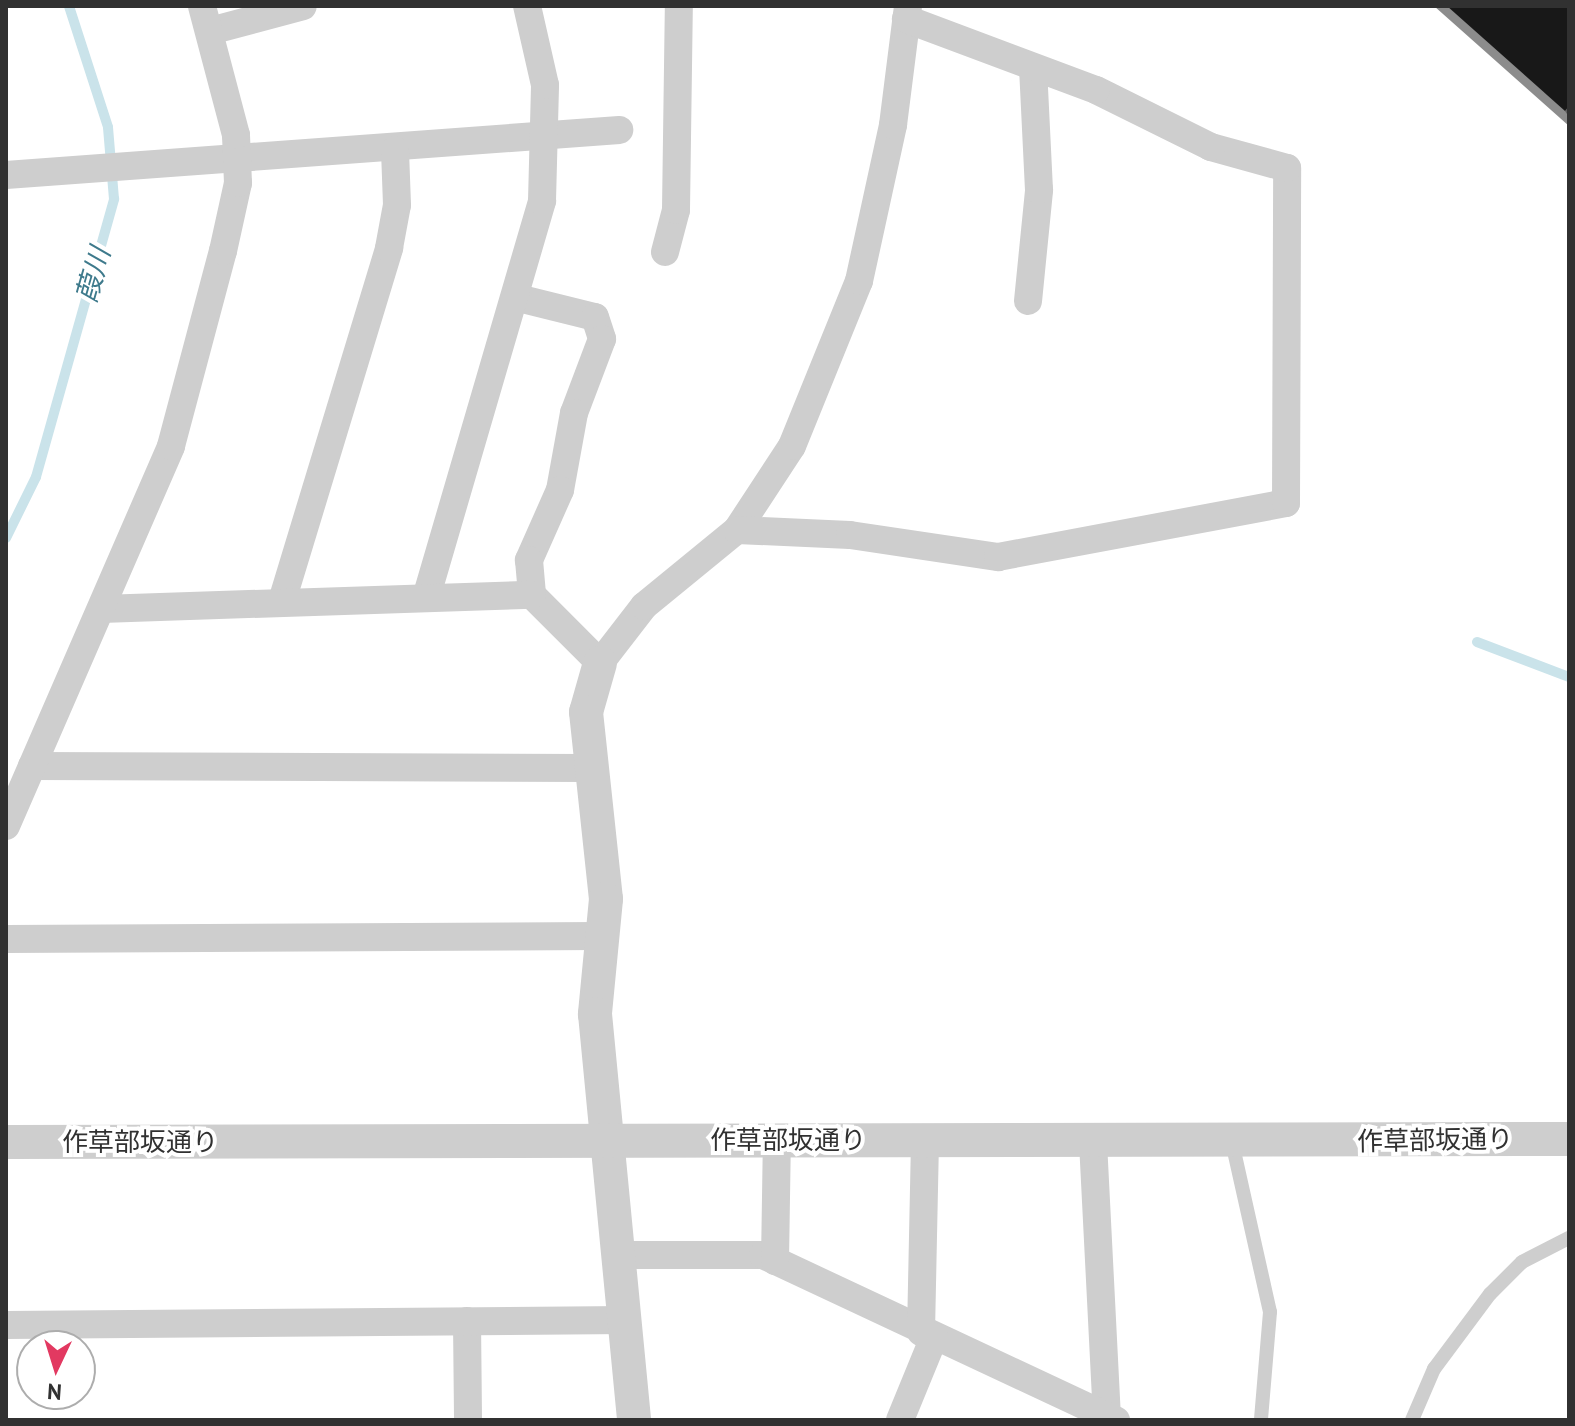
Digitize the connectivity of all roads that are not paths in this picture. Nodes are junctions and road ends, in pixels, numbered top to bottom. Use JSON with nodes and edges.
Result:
{"nodes":[{"id":1,"x":303,"y":6,"type":"edge"},
{"id":2,"x":527,"y":6,"type":"edge"},
{"id":3,"x":679,"y":6,"type":"edge"},
{"id":4,"x":907,"y":13,"type":"edge"},
{"id":5,"x":206,"y":19,"type":"edge"},
{"id":6,"x":1033,"y":67,"type":"junction"},
{"id":7,"x":619,"y":130,"type":"dead end"},
{"id":8,"x":548,"y":139,"type":"junction"},
{"id":9,"x":395,"y":150,"type":"junction"},
{"id":10,"x":238,"y":160,"type":"junction"},
{"id":11,"x":6,"y":175,"type":"edge"},
{"id":12,"x":665,"y":252,"type":"dead end"},
{"id":13,"x":518,"y":298,"type":"junction"},
{"id":14,"x":1028,"y":301,"type":"dead end"},
{"id":15,"x":737,"y":530,"type":"junction"},
{"id":16,"x":532,"y":595,"type":"junction"},
{"id":17,"x":426,"y":598,"type":"junction"},
{"id":18,"x":282,"y":601,"type":"junction"},
{"id":19,"x":101,"y":609,"type":"junction"},
{"id":20,"x":600,"y":663,"type":"junction"},
{"id":21,"x":32,"y":766,"type":"junction"},
{"id":22,"x":589,"y":768,"type":"junction"},
{"id":23,"x":6,"y":826,"type":"edge"},
{"id":24,"x":600,"y":936,"type":"junction"},
{"id":25,"x":6,"y":939,"type":"edge"},
{"id":26,"x":612,"y":1139,"type":"junction"},
{"id":27,"x":1569,"y":1139,"type":"edge"},
{"id":28,"x":777,"y":1140,"type":"junction"},
{"id":29,"x":925,"y":1141,"type":"junction"},
{"id":30,"x":6,"y":1142,"type":"edge"},
{"id":31,"x":1093,"y":1142,"type":"junction"},
{"id":32,"x":1232,"y":1142,"type":"junction"},
{"id":33,"x":1569,"y":1238,"type":"edge"},
{"id":34,"x":621,"y":1255,"type":"junction"},
{"id":35,"x":775,"y":1261,"type":"junction"},
{"id":36,"x":627,"y":1320,"type":"junction"},
{"id":37,"x":467,"y":1321,"type":"junction"},
{"id":38,"x":6,"y":1325,"type":"edge"},
{"id":39,"x":928,"y":1335,"type":"junction"},
{"id":40,"x":1111,"y":1419,"type":"edge"},
{"id":41,"x":468,"y":1420,"type":"edge"},
{"id":42,"x":634,"y":1420,"type":"edge"},
{"id":43,"x":900,"y":1420,"type":"edge"},
{"id":44,"x":1261,"y":1420,"type":"edge"},
{"id":45,"x":1412,"y":1420,"type":"edge"}],
"edges":[{"from":1,"to":5,"type":"street"},
{"from":2,"to":8,"type":"street"},
{"from":3,"to":12,"type":"street"},
{"from":4,"to":6,"type":"street"},
{"from":4,"to":15,"type":"street"},
{"from":5,"to":10,"type":"street"},
{"from":6,"to":14,"type":"street"},
{"from":6,"to":15,"type":"street"},
{"from":7,"to":8,"type":"street"},
{"from":8,"to":9,"type":"street"},
{"from":8,"to":13,"type":"street"},
{"from":9,"to":10,"type":"street"},
{"from":9,"to":18,"type":"street"},
{"from":10,"to":11,"type":"street"},
{"from":10,"to":19,"type":"street"},
{"from":13,"to":16,"type":"street"},
{"from":13,"to":17,"type":"street"},
{"from":15,"to":20,"type":"street"},
{"from":16,"to":17,"type":"street"},
{"from":16,"to":20,"type":"street"},
{"from":17,"to":18,"type":"street"},
{"from":18,"to":19,"type":"street"},
{"from":19,"to":21,"type":"street"},
{"from":20,"to":22,"type":"street"},
{"from":21,"to":22,"type":"street"},
{"from":21,"to":23,"type":"street"},
{"from":22,"to":24,"type":"street"},
{"from":24,"to":25,"type":"street"},
{"from":24,"to":26,"type":"street"},
{"from":26,"to":28,"type":"street","name":"作草部坂通り"},
{"from":26,"to":30,"type":"street","name":"作草部坂通り"},
{"from":26,"to":34,"type":"street"},
{"from":27,"to":32,"type":"street","name":"作草部坂通り"},
{"from":28,"to":29,"type":"street","name":"作草部坂通り"},
{"from":28,"to":35,"type":"street"},
{"from":29,"to":31,"type":"street","name":"作草部坂通り"},
{"from":29,"to":39,"type":"street"},
{"from":31,"to":32,"type":"street","name":"作草部坂通り"},
{"from":31,"to":40,"type":"street"},
{"from":32,"to":44,"type":"lane"},
{"from":33,"to":45,"type":"lane"},
{"from":34,"to":35,"type":"street"},
{"from":34,"to":36,"type":"street"},
{"from":35,"to":39,"type":"street"},
{"from":36,"to":37,"type":"street"},
{"from":36,"to":42,"type":"street"},
{"from":37,"to":38,"type":"street"},
{"from":37,"to":41,"type":"street"},
{"from":39,"to":40,"type":"street"},
{"from":39,"to":43,"type":"street"}]}
